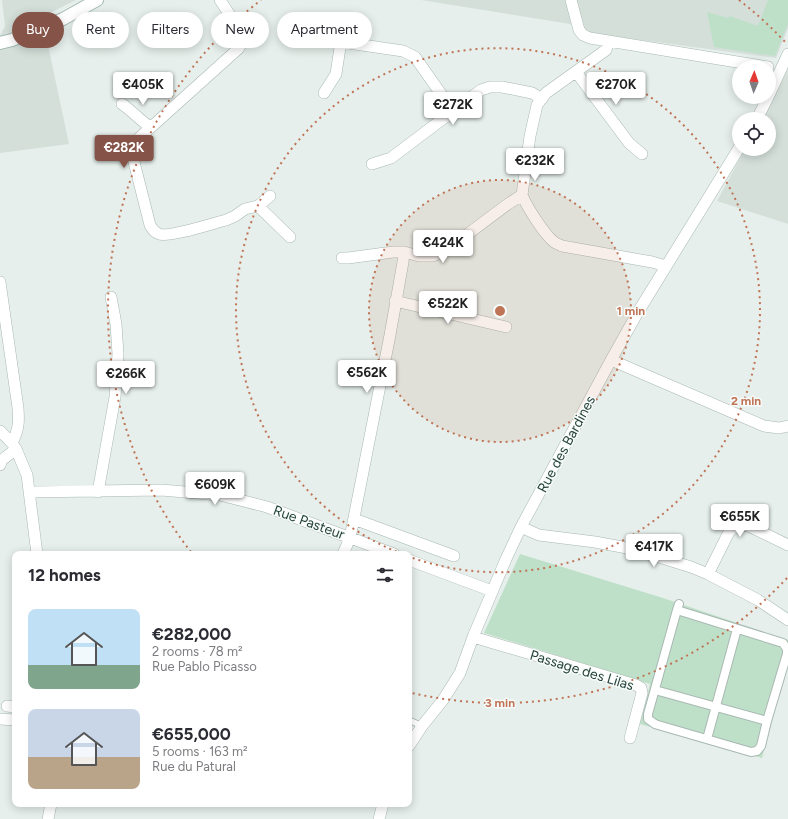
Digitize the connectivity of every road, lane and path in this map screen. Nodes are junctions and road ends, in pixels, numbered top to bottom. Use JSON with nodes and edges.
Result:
{"nodes":[{"id":1,"x":97,"y":0,"type":"edge"},
{"id":2,"x":220,"y":0,"type":"edge"},
{"id":3,"x":571,"y":0,"type":"edge"},
{"id":4,"x":610,"y":41,"type":"junction"},
{"id":5,"x":0,"y":43,"type":"edge"},
{"id":6,"x":372,"y":46,"type":"edge"},
{"id":7,"x":340,"y":48,"type":"edge"},
{"id":8,"x":788,"y":54,"type":"edge"},
{"id":9,"x":732,"y":61,"type":"edge"},
{"id":10,"x":776,"y":68,"type":"edge"},
{"id":11,"x":782,"y":69,"type":"junction"},
{"id":12,"x":576,"y":72,"type":"junction"},
{"id":13,"x":776,"y":81,"type":"edge"},
{"id":14,"x":324,"y":93,"type":"dead end"},
{"id":15,"x":542,"y":99,"type":"junction"},
{"id":16,"x":122,"y":104,"type":"dead end"},
{"id":17,"x":454,"y":111,"type":"junction"},
{"id":18,"x":150,"y":127,"type":"junction"},
{"id":19,"x":642,"y":154,"type":"dead end"},
{"id":20,"x":734,"y":156,"type":"edge"},
{"id":21,"x":372,"y":164,"type":"dead end"},
{"id":22,"x":522,"y":195,"type":"junction"},
{"id":23,"x":270,"y":196,"type":"dead end"},
{"id":24,"x":258,"y":206,"type":"junction"},
{"id":25,"x":290,"y":237,"type":"dead end"},
{"id":26,"x":404,"y":252,"type":"junction"},
{"id":27,"x":342,"y":258,"type":"dead end"},
{"id":28,"x":666,"y":266,"type":"junction"},
{"id":29,"x":0,"y":282,"type":"edge"},
{"id":30,"x":111,"y":297,"type":"dead end"},
{"id":31,"x":395,"y":301,"type":"junction"},
{"id":32,"x":506,"y":327,"type":"dead end"},
{"id":33,"x":611,"y":360,"type":"junction"},
{"id":34,"x":788,"y":426,"type":"edge"},
{"id":35,"x":0,"y":431,"type":"edge"},
{"id":36,"x":14,"y":446,"type":"junction"},
{"id":37,"x":0,"y":465,"type":"edge"},
{"id":38,"x":30,"y":492,"type":"junction"},
{"id":39,"x":98,"y":492,"type":"junction"},
{"id":40,"x":354,"y":519,"type":"junction"},
{"id":41,"x":521,"y":527,"type":"junction"},
{"id":42,"x":350,"y":538,"type":"junction"},
{"id":43,"x":788,"y":545,"type":"edge"},
{"id":44,"x":37,"y":551,"type":"edge"},
{"id":45,"x":344,"y":551,"type":"edge"},
{"id":46,"x":386,"y":551,"type":"edge"},
{"id":47,"x":454,"y":556,"type":"dead end"},
{"id":48,"x":412,"y":561,"type":"edge"},
{"id":49,"x":708,"y":574,"type":"junction"},
{"id":50,"x":492,"y":591,"type":"junction"},
{"id":51,"x":788,"y":620,"type":"edge"},
{"id":52,"x":737,"y":629,"type":"junction"},
{"id":53,"x":472,"y":637,"type":"junction"},
{"id":54,"x":655,"y":690,"type":"junction"},
{"id":55,"x":716,"y":707,"type":"junction"},
{"id":56,"x":0,"y":719,"type":"edge"},
{"id":57,"x":12,"y":720,"type":"edge"},
{"id":58,"x":412,"y":721,"type":"edge"},
{"id":59,"x":767,"y":721,"type":"junction"},
{"id":60,"x":422,"y":726,"type":"junction"},
{"id":61,"x":630,"y":738,"type":"dead end"},
{"id":62,"x":707,"y":739,"type":"junction"},
{"id":63,"x":412,"y":741,"type":"edge"},
{"id":64,"x":50,"y":807,"type":"edge"},
{"id":65,"x":382,"y":807,"type":"edge"},
{"id":66,"x":48,"y":819,"type":"edge"},
{"id":67,"x":378,"y":819,"type":"edge"}],
"edges":[{"from":1,"to":5,"type":"main road"},
{"from":2,"to":18,"type":"street"},
{"from":3,"to":4,"type":"street"},
{"from":4,"to":9,"type":"street"},
{"from":4,"to":12,"type":"street"},
{"from":6,"to":17,"type":"street"},
{"from":7,"to":14,"type":"street"},
{"from":8,"to":11,"type":"street"},
{"from":10,"to":11,"type":"street"},
{"from":11,"to":13,"type":"street"},
{"from":12,"to":15,"type":"street"},
{"from":12,"to":19,"type":"street"},
{"from":15,"to":17,"type":"street"},
{"from":15,"to":22,"type":"street"},
{"from":16,"to":18,"type":"street"},
{"from":17,"to":21,"type":"street"},
{"from":18,"to":24,"type":"street"},
{"from":20,"to":28,"type":"street","name":"Rue des Bardines"},
{"from":22,"to":26,"type":"street"},
{"from":22,"to":28,"type":"street"},
{"from":23,"to":24,"type":"street"},
{"from":24,"to":25,"type":"street"},
{"from":26,"to":27,"type":"street"},
{"from":26,"to":31,"type":"street"},
{"from":28,"to":33,"type":"street","name":"Rue des Bardines"},
{"from":29,"to":36,"type":"street"},
{"from":30,"to":39,"type":"street"},
{"from":31,"to":32,"type":"street"},
{"from":31,"to":40,"type":"street"},
{"from":33,"to":34,"type":"street"},
{"from":33,"to":41,"type":"street","name":"Rue des Bardines"},
{"from":35,"to":36,"type":"street"},
{"from":36,"to":37,"type":"street"},
{"from":36,"to":38,"type":"street"},
{"from":38,"to":39,"type":"street","name":"Rue Pasteur"},
{"from":38,"to":44,"type":"street"},
{"from":39,"to":42,"type":"street","name":"Rue Pasteur"},
{"from":40,"to":42,"type":"street"},
{"from":40,"to":47,"type":"street"},
{"from":41,"to":49,"type":"street"},
{"from":41,"to":50,"type":"street","name":"Rue des Bardines"},
{"from":42,"to":45,"type":"street"},
{"from":42,"to":46,"type":"street","name":"Rue Pasteur"},
{"from":43,"to":49,"type":"street"},
{"from":48,"to":50,"type":"street"},
{"from":49,"to":51,"type":"street"},
{"from":50,"to":53,"type":"street","name":"Rue des Bardines"},
{"from":52,"to":54,"type":"street"},
{"from":52,"to":55,"type":"street"},
{"from":52,"to":59,"type":"street"},
{"from":53,"to":60,"type":"street","name":"Rue des Bardines"},
{"from":53,"to":61,"type":"street","name":"Passage des Lilas"},
{"from":54,"to":55,"type":"street"},
{"from":54,"to":62,"type":"street"},
{"from":55,"to":59,"type":"street"},
{"from":55,"to":62,"type":"street"},
{"from":56,"to":57,"type":"street"},
{"from":58,"to":60,"type":"lane"},
{"from":59,"to":62,"type":"street"},
{"from":60,"to":63,"type":"street","name":"Rue des Bardines"},
{"from":64,"to":66,"type":"street"},
{"from":65,"to":67,"type":"street"}]}
